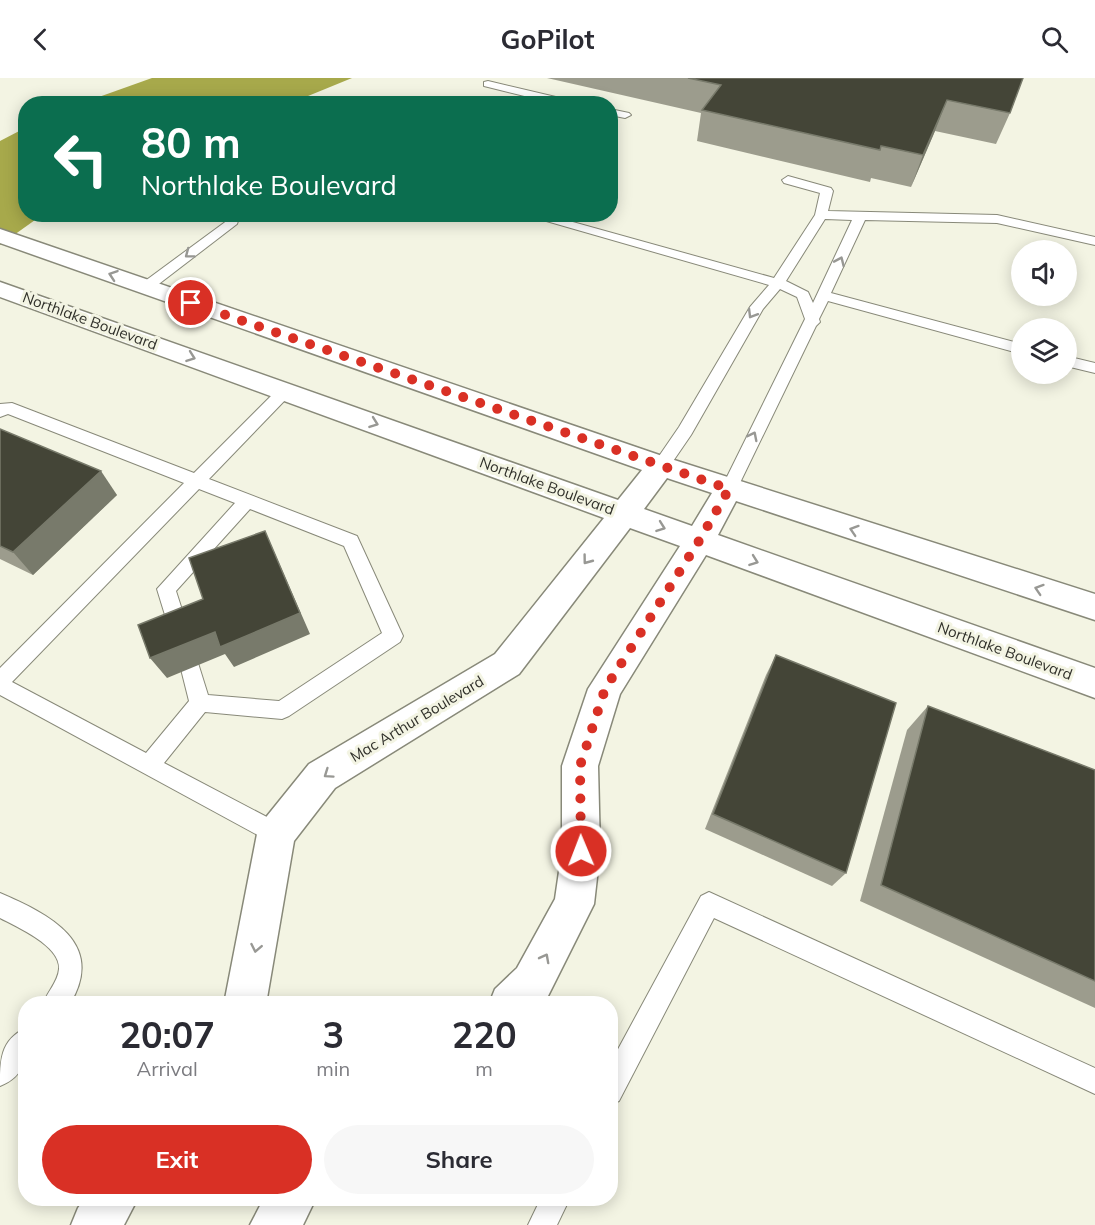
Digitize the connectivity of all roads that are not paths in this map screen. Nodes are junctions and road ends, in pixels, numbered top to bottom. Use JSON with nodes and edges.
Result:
{"nodes":[{"id":1,"x":488,"y":84,"type":"dead end"},
{"id":2,"x":539,"y":96,"type":"edge"},
{"id":3,"x":618,"y":114,"type":"edge"},
{"id":4,"x":625,"y":116,"type":"dead end"},
{"id":5,"x":788,"y":180,"type":"dead end"},
{"id":6,"x":821,"y":215,"type":"junction"},
{"id":7,"x":860,"y":216,"type":"junction"},
{"id":8,"x":231,"y":222,"type":"edge"},
{"id":9,"x":557,"y":222,"type":"edge"},
{"id":10,"x":8,"y":239,"type":"edge"},
{"id":11,"x":1095,"y":241,"type":"edge"},
{"id":12,"x":778,"y":283,"type":"junction"},
{"id":13,"x":146,"y":287,"type":"junction"},
{"id":14,"x":0,"y":289,"type":"edge"},
{"id":15,"x":825,"y":296,"type":"junction"},
{"id":16,"x":813,"y":322,"type":"junction"},
{"id":17,"x":1011,"y":345,"type":"edge"},
{"id":18,"x":1077,"y":363,"type":"edge"},
{"id":19,"x":1095,"y":368,"type":"edge"},
{"id":20,"x":285,"y":391,"type":"junction"},
{"id":21,"x":0,"y":412,"type":"edge"},
{"id":22,"x":661,"y":466,"type":"junction"},
{"id":23,"x":196,"y":481,"type":"junction"},
{"id":24,"x":729,"y":489,"type":"junction"},
{"id":25,"x":247,"y":501,"type":"junction"},
{"id":26,"x":622,"y":513,"type":"junction"},
{"id":27,"x":699,"y":541,"type":"junction"},
{"id":28,"x":1095,"y":607,"type":"edge"},
{"id":29,"x":180,"y":635,"type":"edge"},
{"id":30,"x":191,"y":669,"type":"edge"},
{"id":31,"x":0,"y":683,"type":"edge"},
{"id":32,"x":1095,"y":683,"type":"edge"},
{"id":33,"x":200,"y":703,"type":"junction"},
{"id":34,"x":149,"y":765,"type":"junction"},
{"id":35,"x":276,"y":834,"type":"junction"},
{"id":36,"x":0,"y":905,"type":"edge"},
{"id":37,"x":60,"y":996,"type":"edge"},
{"id":38,"x":246,"y":996,"type":"edge"},
{"id":39,"x":518,"y":996,"type":"edge"},
{"id":40,"x":18,"y":1051,"type":"edge"},
{"id":41,"x":0,"y":1072,"type":"edge"},
{"id":42,"x":618,"y":1077,"type":"edge"},
{"id":43,"x":1095,"y":1082,"type":"edge"},
{"id":44,"x":109,"y":1206,"type":"edge"},
{"id":45,"x":287,"y":1206,"type":"edge"},
{"id":46,"x":552,"y":1206,"type":"edge"},
{"id":47,"x":95,"y":1225,"type":"edge"},
{"id":48,"x":274,"y":1225,"type":"edge"},
{"id":49,"x":542,"y":1225,"type":"edge"}],
"edges":[{"from":1,"to":2,"type":"lane"},
{"from":3,"to":4,"type":"lane"},
{"from":5,"to":6,"type":"lane"},
{"from":6,"to":7,"type":"lane"},
{"from":6,"to":12,"type":"lane"},
{"from":7,"to":11,"type":"lane"},
{"from":15,"to":7,"type":"lane","one_way":true},
{"from":8,"to":13,"type":"lane","one_way":true},
{"from":9,"to":12,"type":"lane"},
{"from":13,"to":10,"type":"main road","one_way":true},
{"from":12,"to":16,"type":"lane"},
{"from":12,"to":22,"type":"lane","one_way":true},
{"from":13,"to":22,"type":"main road"},
{"from":14,"to":20,"type":"main road","name":"Northlake Boulevard","one_way":true},
{"from":15,"to":16,"type":"lane"},
{"from":15,"to":17,"type":"lane"},
{"from":24,"to":16,"type":"lane","one_way":true},
{"from":18,"to":19,"type":"lane"},
{"from":20,"to":23,"type":"lane"},
{"from":20,"to":26,"type":"main road","name":"Northlake Boulevard","one_way":true},
{"from":21,"to":23,"type":"lane"},
{"from":22,"to":24,"type":"main road"},
{"from":22,"to":26,"type":"main road","name":"Mac Arthur Boulevard"},
{"from":23,"to":25,"type":"lane"},
{"from":23,"to":31,"type":"lane"},
{"from":24,"to":27,"type":"main road"},
{"from":28,"to":24,"type":"main road","one_way":true},
{"from":25,"to":29,"type":"lane"},
{"from":25,"to":33,"type":"lane"},
{"from":26,"to":27,"type":"main road","name":"Northlake Boulevard","one_way":true},
{"from":26,"to":35,"type":"main road","name":"Mac Arthur Boulevard","one_way":true},
{"from":27,"to":32,"type":"main road","name":"Northlake Boulevard","one_way":true},
{"from":39,"to":27,"type":"main road","one_way":true},
{"from":30,"to":33,"type":"lane"},
{"from":31,"to":34,"type":"lane"},
{"from":33,"to":34,"type":"lane"},
{"from":34,"to":35,"type":"lane"},
{"from":35,"to":38,"type":"main road","name":"Mac Arthur Boulevard","one_way":true},
{"from":36,"to":37,"type":"lane"},
{"from":40,"to":41,"type":"lane"},
{"from":42,"to":43,"type":"lane"},
{"from":44,"to":47,"type":"main road"},
{"from":45,"to":48,"type":"main road"},
{"from":46,"to":49,"type":"lane"}]}
